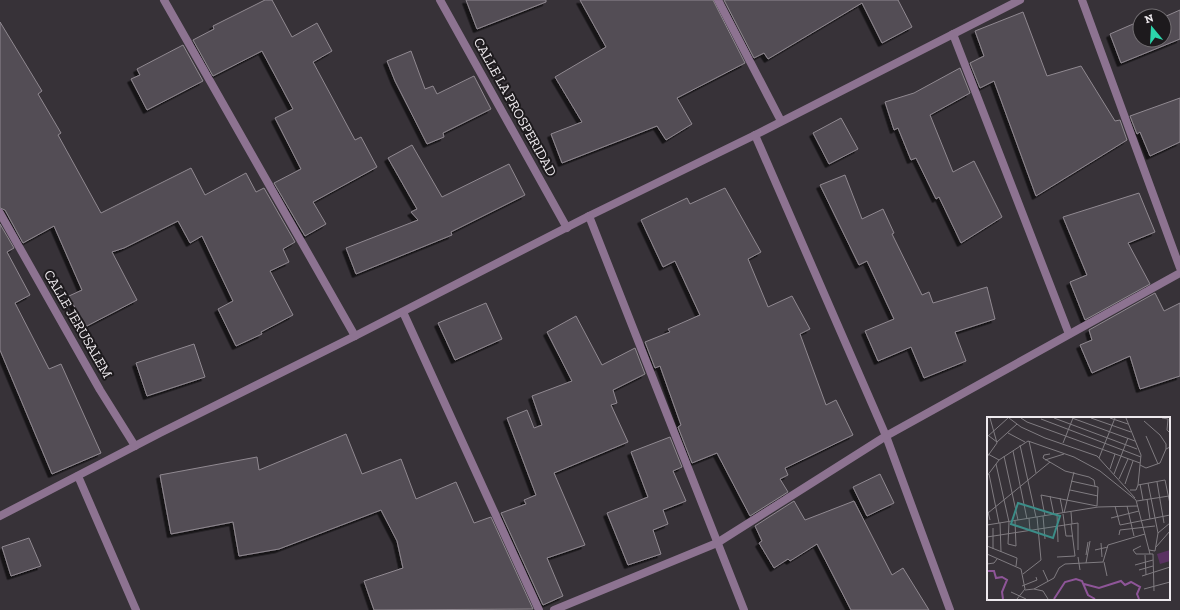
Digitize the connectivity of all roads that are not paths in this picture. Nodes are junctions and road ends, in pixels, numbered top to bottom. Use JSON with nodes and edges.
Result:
{"nodes":[{"id":1,"x":164,"y":0,"type":"edge"},
{"id":2,"x":440,"y":0,"type":"edge"},
{"id":3,"x":718,"y":0,"type":"edge"},
{"id":4,"x":1020,"y":0,"type":"edge"},
{"id":5,"x":1082,"y":0,"type":"edge"},
{"id":6,"x":1008,"y":3,"type":"edge"},
{"id":7,"x":953,"y":34,"type":"junction"},
{"id":8,"x":781,"y":121,"type":"junction"},
{"id":9,"x":755,"y":135,"type":"junction"},
{"id":10,"x":0,"y":213,"type":"edge"},
{"id":11,"x":589,"y":216,"type":"junction"},
{"id":12,"x":567,"y":228,"type":"junction"},
{"id":13,"x":1180,"y":268,"type":"edge"},
{"id":14,"x":1180,"y":273,"type":"edge"},
{"id":15,"x":403,"y":312,"type":"junction"},
{"id":16,"x":1069,"y":334,"type":"junction"},
{"id":17,"x":355,"y":336,"type":"junction"},
{"id":18,"x":886,"y":436,"type":"junction"},
{"id":19,"x":135,"y":446,"type":"junction"},
{"id":20,"x":78,"y":476,"type":"junction"},
{"id":21,"x":0,"y":516,"type":"edge"},
{"id":22,"x":717,"y":543,"type":"junction"},
{"id":23,"x":136,"y":610,"type":"edge"},
{"id":24,"x":539,"y":610,"type":"edge"},
{"id":25,"x":554,"y":610,"type":"edge"},
{"id":26,"x":744,"y":610,"type":"edge"},
{"id":27,"x":950,"y":610,"type":"edge"}],
"edges":[{"from":1,"to":17,"type":"street"},
{"from":2,"to":12,"type":"street","name":"CALLE LA PROSPERIDAD"},
{"from":3,"to":8,"type":"street"},
{"from":4,"to":6,"type":"street"},
{"from":5,"to":13,"type":"street"},
{"from":6,"to":7,"type":"street"},
{"from":7,"to":8,"type":"street"},
{"from":7,"to":16,"type":"street"},
{"from":8,"to":9,"type":"street"},
{"from":9,"to":11,"type":"street"},
{"from":9,"to":18,"type":"street"},
{"from":10,"to":19,"type":"street","name":"CALLE JERUSALEM"},
{"from":11,"to":12,"type":"street"},
{"from":11,"to":22,"type":"street"},
{"from":12,"to":15,"type":"street"},
{"from":14,"to":16,"type":"street"},
{"from":15,"to":17,"type":"street"},
{"from":15,"to":24,"type":"street"},
{"from":16,"to":18,"type":"street"},
{"from":17,"to":19,"type":"street"},
{"from":18,"to":22,"type":"street"},
{"from":18,"to":27,"type":"street"},
{"from":19,"to":20,"type":"street"},
{"from":20,"to":21,"type":"street"},
{"from":20,"to":23,"type":"street"},
{"from":22,"to":25,"type":"street"},
{"from":22,"to":26,"type":"street"}]}
